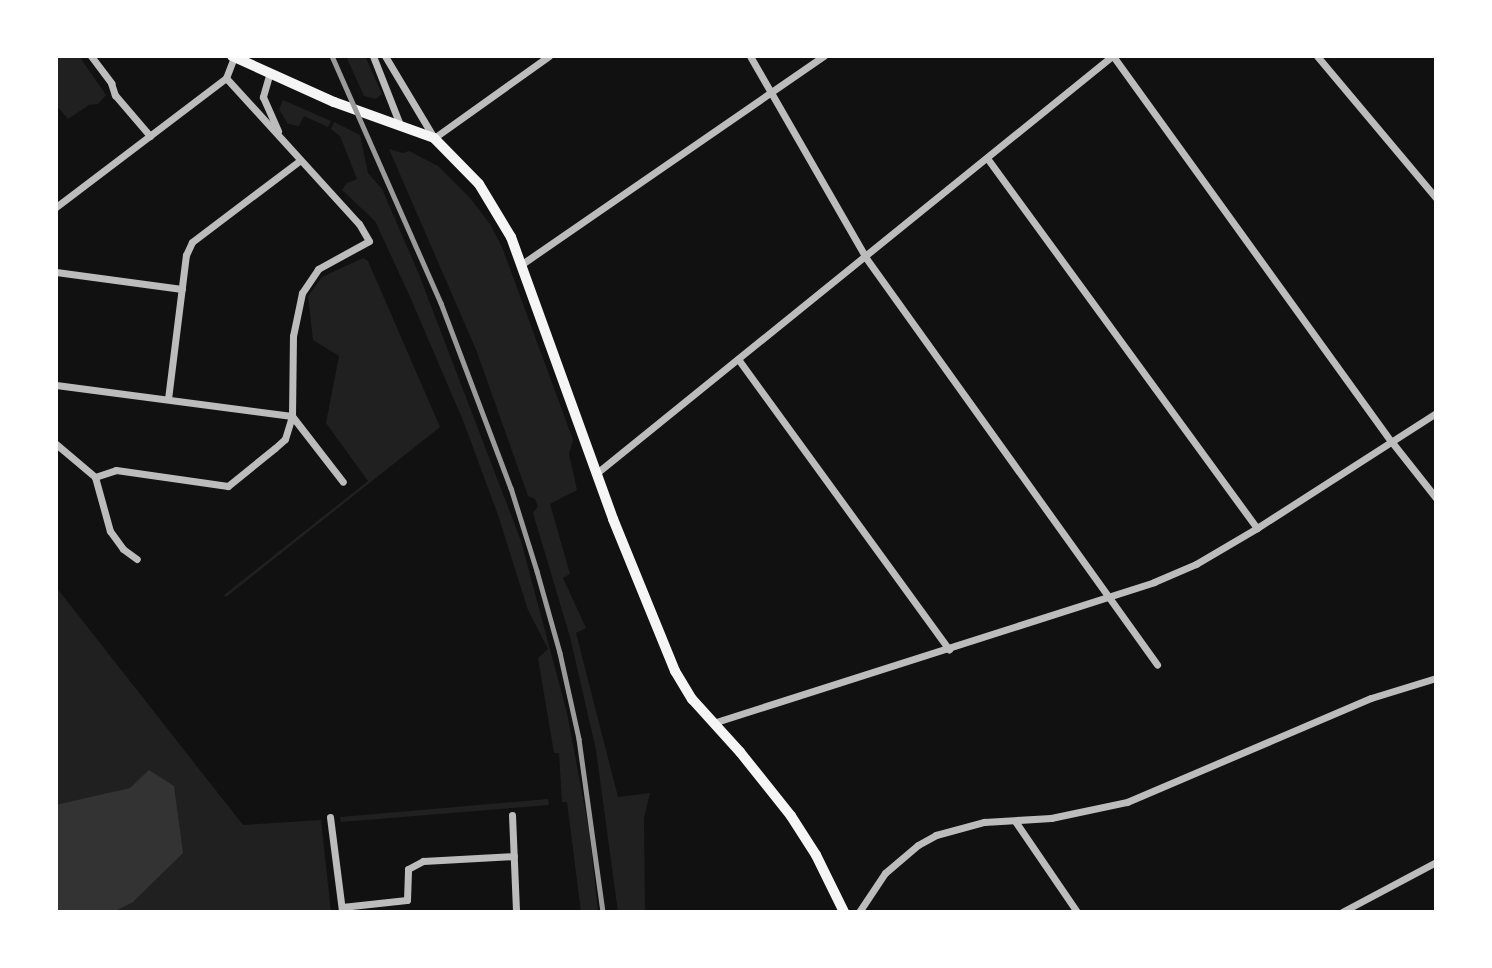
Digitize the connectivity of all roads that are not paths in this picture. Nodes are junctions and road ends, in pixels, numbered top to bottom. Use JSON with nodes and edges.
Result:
{"nodes":[{"id":1,"x":91,"y":56,"type":"edge"},
{"id":2,"x":373,"y":56,"type":"edge"},
{"id":3,"x":384,"y":56,"type":"edge"},
{"id":4,"x":550,"y":56,"type":"edge"},
{"id":5,"x":750,"y":56,"type":"edge"},
{"id":6,"x":824,"y":56,"type":"edge"},
{"id":7,"x":1112,"y":56,"type":"edge"},
{"id":8,"x":1317,"y":56,"type":"edge"},
{"id":9,"x":233,"y":57,"type":"edge"},
{"id":10,"x":270,"y":72,"type":"junction"},
{"id":11,"x":226,"y":78,"type":"junction"},
{"id":12,"x":771,"y":93,"type":"junction"},
{"id":13,"x":400,"y":125,"type":"junction"},
{"id":14,"x":150,"y":136,"type":"junction"},
{"id":15,"x":282,"y":138,"type":"junction"},
{"id":16,"x":434,"y":138,"type":"junction"},
{"id":17,"x":987,"y":158,"type":"junction"},
{"id":18,"x":299,"y":161,"type":"junction"},
{"id":19,"x":1436,"y":198,"type":"edge"},
{"id":20,"x":56,"y":207,"type":"edge"},
{"id":21,"x":866,"y":258,"type":"junction"},
{"id":22,"x":522,"y":264,"type":"junction"},
{"id":23,"x":56,"y":272,"type":"edge"},
{"id":24,"x":182,"y":289,"type":"junction"},
{"id":25,"x":738,"y":359,"type":"junction"},
{"id":26,"x":56,"y":384,"type":"edge"},
{"id":27,"x":168,"y":399,"type":"junction"},
{"id":28,"x":1436,"y":413,"type":"edge"},
{"id":29,"x":292,"y":416,"type":"junction"},
{"id":30,"x":1391,"y":441,"type":"junction"},
{"id":31,"x":56,"y":444,"type":"edge"},
{"id":32,"x":598,"y":472,"type":"junction"},
{"id":33,"x":95,"y":477,"type":"junction"},
{"id":34,"x":343,"y":482,"type":"dead end"},
{"id":35,"x":1436,"y":498,"type":"edge"},
{"id":36,"x":1257,"y":528,"type":"junction"},
{"id":37,"x":137,"y":559,"type":"dead end"},
{"id":38,"x":1110,"y":597,"type":"junction"},
{"id":39,"x":949,"y":649,"type":"junction"},
{"id":40,"x":1157,"y":664,"type":"dead end"},
{"id":41,"x":1436,"y":678,"type":"edge"},
{"id":42,"x":712,"y":723,"type":"junction"},
{"id":43,"x":512,"y":815,"type":"dead end"},
{"id":44,"x":330,"y":817,"type":"dead end"},
{"id":45,"x":1015,"y":821,"type":"junction"},
{"id":46,"x":514,"y":856,"type":"junction"},
{"id":47,"x":1436,"y":862,"type":"edge"},
{"id":48,"x":342,"y":910,"type":"edge"},
{"id":49,"x":516,"y":912,"type":"edge"},
{"id":50,"x":844,"y":912,"type":"edge"},
{"id":51,"x":859,"y":912,"type":"edge"},
{"id":52,"x":1077,"y":912,"type":"edge"},
{"id":53,"x":1342,"y":912,"type":"edge"}],
"edges":[{"from":1,"to":14,"type":"street"},
{"from":2,"to":13,"type":"street"},
{"from":3,"to":16,"type":"street"},
{"from":4,"to":16,"type":"street"},
{"from":5,"to":12,"type":"street"},
{"from":6,"to":12,"type":"street"},
{"from":7,"to":17,"type":"street"},
{"from":7,"to":30,"type":"street"},
{"from":8,"to":19,"type":"street"},
{"from":9,"to":10,"type":"main road"},
{"from":9,"to":11,"type":"street"},
{"from":10,"to":13,"type":"main road"},
{"from":10,"to":15,"type":"street"},
{"from":11,"to":14,"type":"street"},
{"from":11,"to":15,"type":"street"},
{"from":12,"to":21,"type":"street"},
{"from":12,"to":22,"type":"street"},
{"from":13,"to":16,"type":"main road"},
{"from":14,"to":20,"type":"street"},
{"from":15,"to":18,"type":"street"},
{"from":16,"to":22,"type":"main road"},
{"from":17,"to":21,"type":"street"},
{"from":17,"to":36,"type":"street"},
{"from":18,"to":24,"type":"street"},
{"from":18,"to":29,"type":"street"},
{"from":21,"to":25,"type":"street"},
{"from":21,"to":38,"type":"street"},
{"from":22,"to":32,"type":"main road"},
{"from":23,"to":24,"type":"street"},
{"from":24,"to":27,"type":"street"},
{"from":25,"to":32,"type":"street"},
{"from":25,"to":39,"type":"street"},
{"from":26,"to":27,"type":"street"},
{"from":27,"to":29,"type":"street"},
{"from":28,"to":30,"type":"street"},
{"from":29,"to":33,"type":"street"},
{"from":29,"to":34,"type":"street"},
{"from":30,"to":35,"type":"street"},
{"from":30,"to":36,"type":"street"},
{"from":31,"to":33,"type":"street"},
{"from":32,"to":42,"type":"main road"},
{"from":33,"to":37,"type":"street"},
{"from":36,"to":38,"type":"street"},
{"from":38,"to":39,"type":"street"},
{"from":38,"to":40,"type":"street"},
{"from":39,"to":42,"type":"street"},
{"from":41,"to":45,"type":"street"},
{"from":42,"to":50,"type":"main road"},
{"from":43,"to":46,"type":"street"},
{"from":44,"to":48,"type":"street"},
{"from":45,"to":51,"type":"street"},
{"from":45,"to":52,"type":"street"},
{"from":46,"to":48,"type":"street"},
{"from":46,"to":49,"type":"street"},
{"from":47,"to":53,"type":"street"}]}
